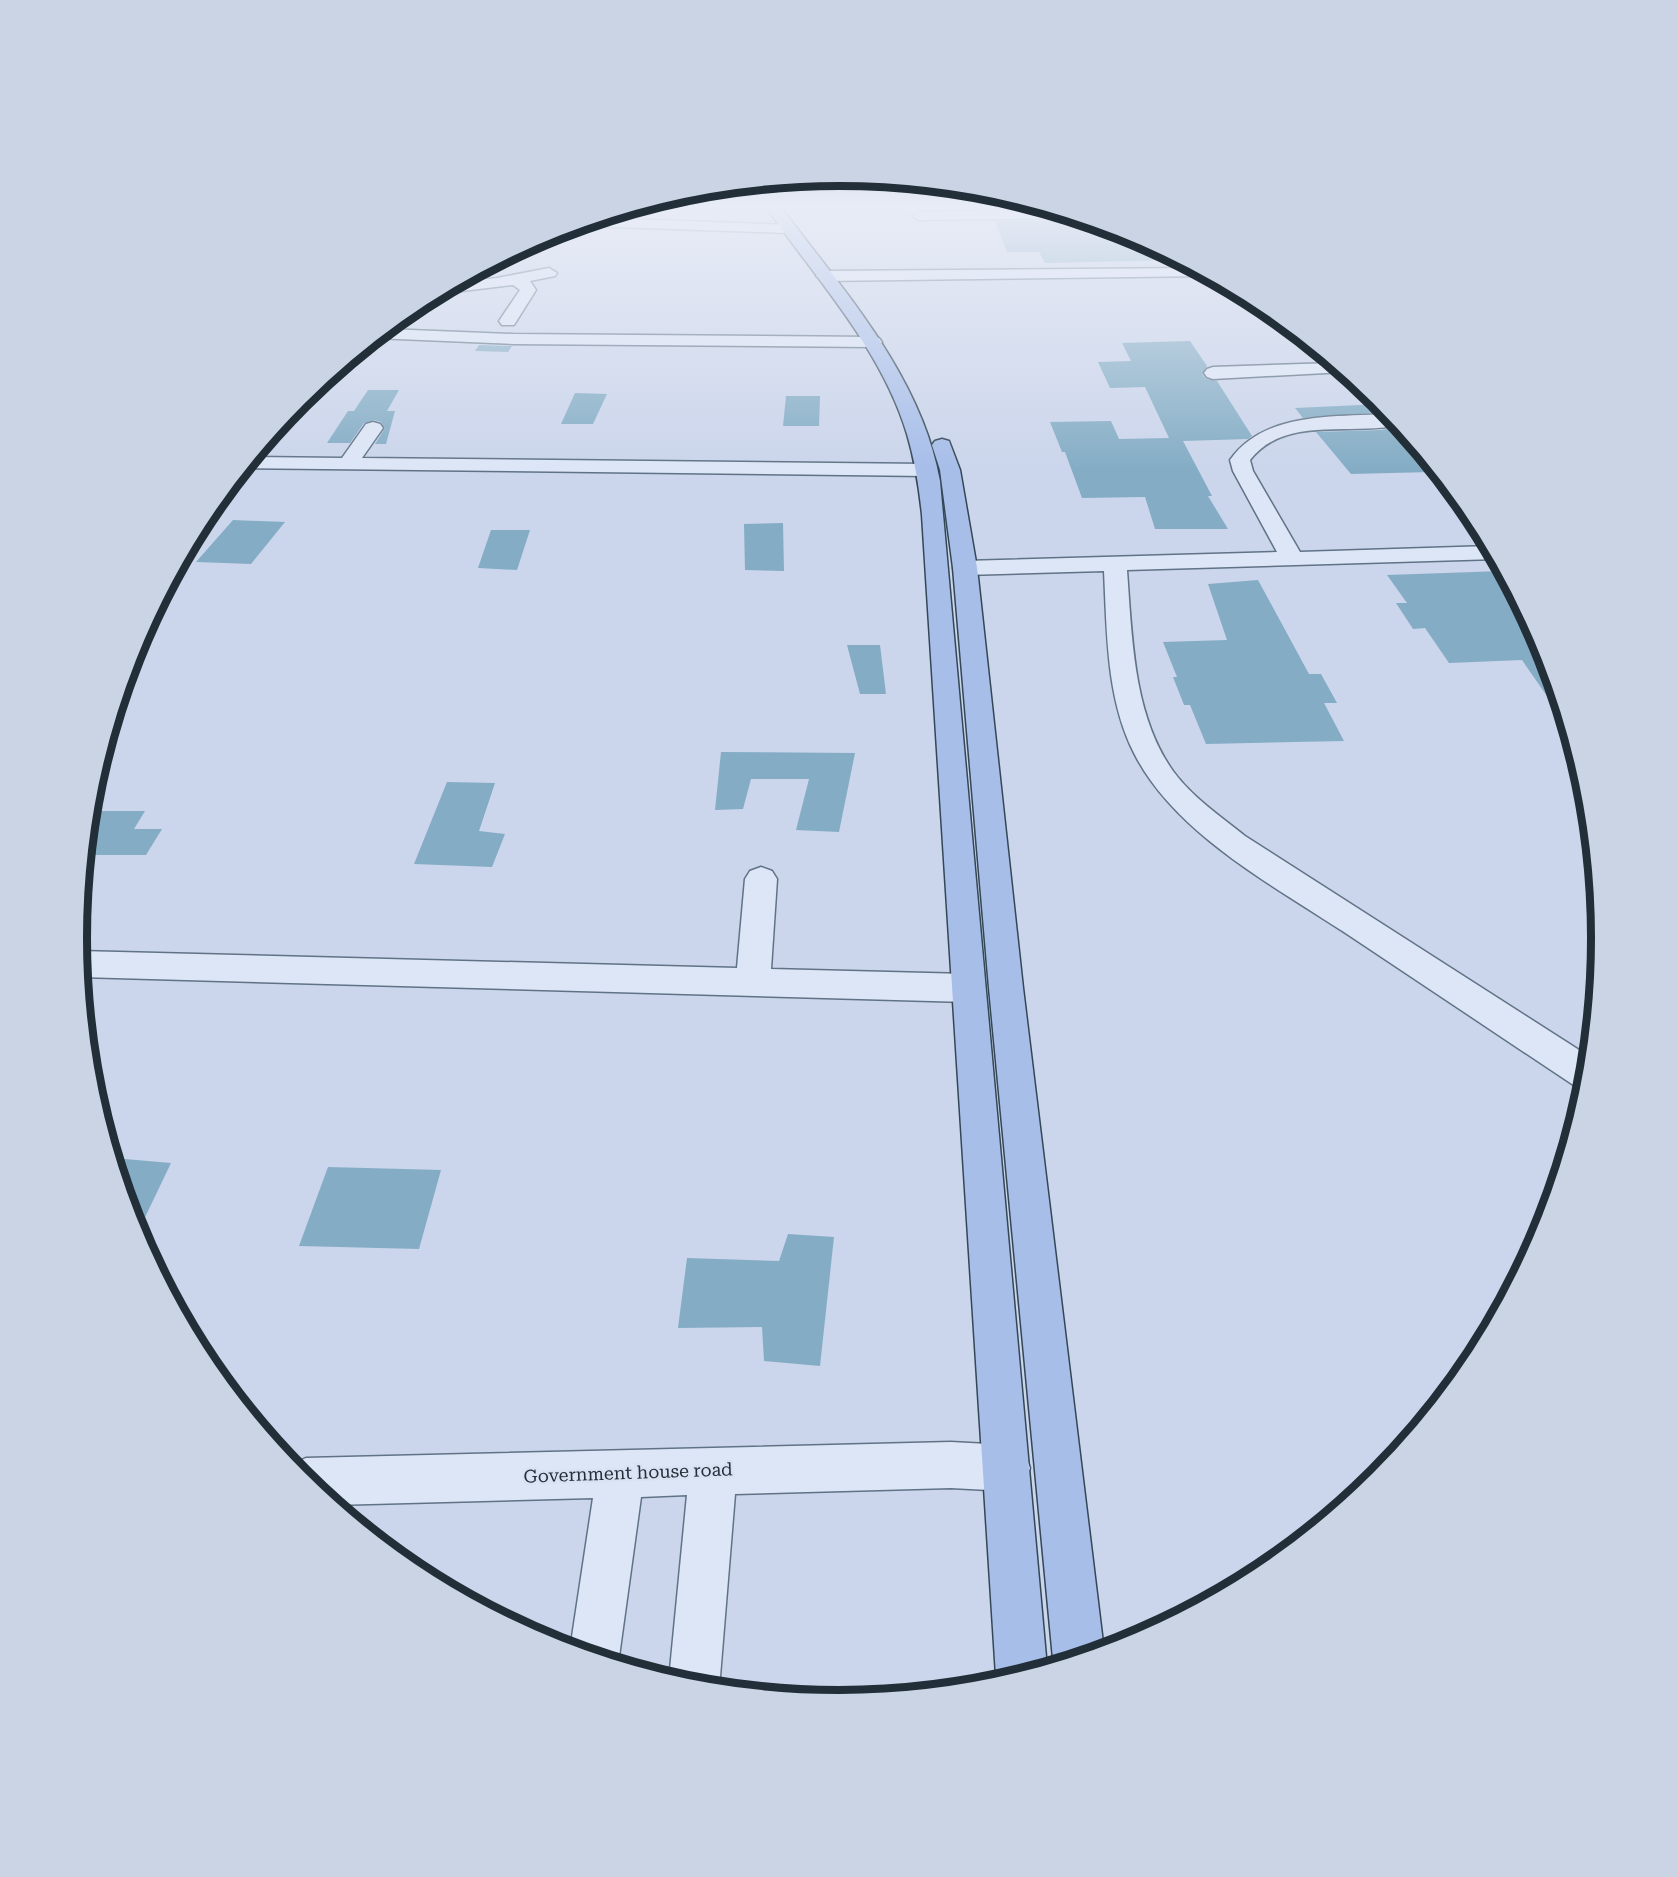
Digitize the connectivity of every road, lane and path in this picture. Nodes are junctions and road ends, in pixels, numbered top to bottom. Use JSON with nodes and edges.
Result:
{"nodes":[{"id":1,"x":526,"y":294,"type":"edge"},
{"id":2,"x":844,"y":294,"type":"edge"},
{"id":3,"x":849,"y":294,"type":"edge"},
{"id":4,"x":507,"y":321,"type":"dead end"},
{"id":5,"x":391,"y":334,"type":"edge"},
{"id":6,"x":873,"y":342,"type":"junction"},
{"id":7,"x":1329,"y":368,"type":"edge"},
{"id":8,"x":1213,"y":373,"type":"dead end"},
{"id":9,"x":1384,"y":421,"type":"edge"},
{"id":10,"x":373,"y":428,"type":"dead end"},
{"id":11,"x":257,"y":463,"type":"edge"},
{"id":12,"x":348,"y":464,"type":"junction"},
{"id":13,"x":927,"y":470,"type":"junction"},
{"id":14,"x":1484,"y":553,"type":"edge"},
{"id":15,"x":1293,"y":560,"type":"junction"},
{"id":16,"x":1115,"y":564,"type":"junction"},
{"id":17,"x":965,"y":568,"type":"junction"},
{"id":18,"x":761,"y":879,"type":"dead end"},
{"id":19,"x":88,"y":964,"type":"edge"},
{"id":20,"x":753,"y":982,"type":"junction"},
{"id":21,"x":967,"y":988,"type":"junction"},
{"id":22,"x":1579,"y":1070,"type":"edge"},
{"id":23,"x":1007,"y":1468,"type":"junction"},
{"id":24,"x":713,"y":1471,"type":"junction"},
{"id":25,"x":620,"y":1474,"type":"junction"},
{"id":26,"x":319,"y":1482,"type":"edge"},
{"id":27,"x":597,"y":1651,"type":"edge"},
{"id":28,"x":1078,"y":1652,"type":"edge"},
{"id":29,"x":1021,"y":1668,"type":"edge"},
{"id":30,"x":695,"y":1676,"type":"edge"}],
"edges":[{"from":1,"to":4,"type":"street"},
{"from":2,"to":6,"type":"main road"},
{"from":3,"to":17,"type":"main road"},
{"from":5,"to":6,"type":"street"},
{"from":6,"to":13,"type":"main road"},
{"from":7,"to":8,"type":"street"},
{"from":9,"to":15,"type":"street"},
{"from":10,"to":12,"type":"street"},
{"from":11,"to":12,"type":"street"},
{"from":12,"to":13,"type":"street"},
{"from":13,"to":21,"type":"main road"},
{"from":14,"to":15,"type":"street"},
{"from":15,"to":16,"type":"street"},
{"from":16,"to":17,"type":"street"},
{"from":16,"to":22,"type":"street"},
{"from":17,"to":28,"type":"main road"},
{"from":18,"to":20,"type":"street"},
{"from":19,"to":20,"type":"street"},
{"from":20,"to":21,"type":"street"},
{"from":21,"to":23,"type":"main road"},
{"from":23,"to":24,"type":"street","name":"Government house road"},
{"from":23,"to":29,"type":"main road"},
{"from":24,"to":25,"type":"street","name":"Government house road"},
{"from":24,"to":30,"type":"street"},
{"from":25,"to":26,"type":"street","name":"Government house road"},
{"from":25,"to":27,"type":"street"}]}
